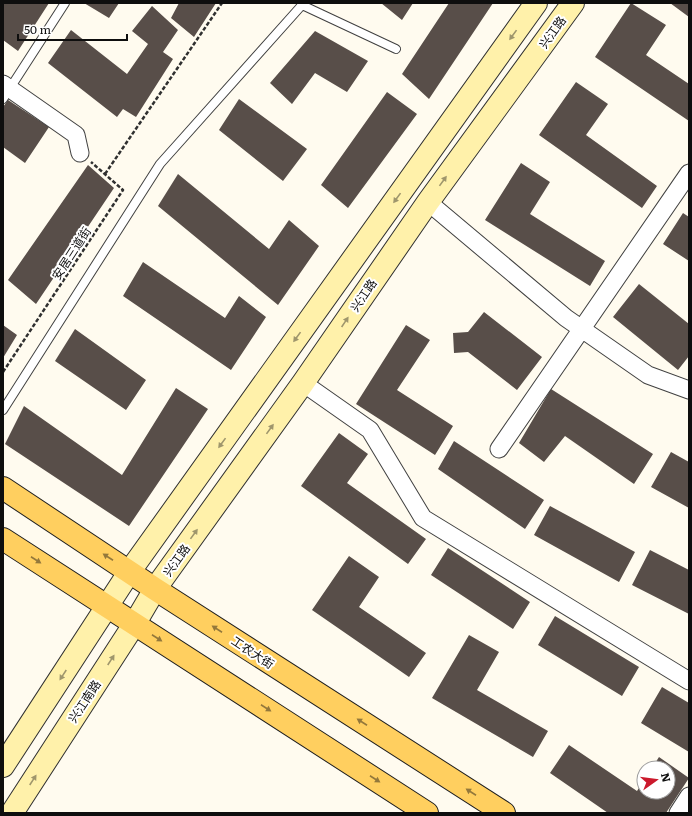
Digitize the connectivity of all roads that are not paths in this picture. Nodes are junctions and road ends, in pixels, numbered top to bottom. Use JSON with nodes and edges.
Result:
{"nodes":[{"id":1,"x":65,"y":3,"type":"edge"},
{"id":2,"x":536,"y":3,"type":"edge"},
{"id":3,"x":573,"y":3,"type":"edge"},
{"id":4,"x":301,"y":4,"type":"edge"},
{"id":5,"x":396,"y":49,"type":"dead end"},
{"id":6,"x":5,"y":91,"type":"edge"},
{"id":7,"x":80,"y":153,"type":"road end"},
{"id":8,"x":689,"y":173,"type":"edge"},
{"id":9,"x":428,"y":202,"type":"junction"},
{"id":10,"x":582,"y":329,"type":"junction"},
{"id":11,"x":303,"y":383,"type":"junction"},
{"id":12,"x":689,"y":390,"type":"edge"},
{"id":13,"x":3,"y":410,"type":"edge"},
{"id":14,"x":499,"y":449,"type":"dead end"},
{"id":15,"x":3,"y":488,"type":"edge"},
{"id":16,"x":3,"y":539,"type":"edge"},
{"id":17,"x":130,"y":571,"type":"junction"},
{"id":18,"x":155,"y":589,"type":"junction"},
{"id":19,"x":108,"y":607,"type":"junction"},
{"id":20,"x":135,"y":624,"type":"junction"},
{"id":21,"x":689,"y":681,"type":"edge"},
{"id":22,"x":3,"y":766,"type":"edge"},
{"id":23,"x":689,"y":796,"type":"edge"},
{"id":24,"x":12,"y":813,"type":"edge"},
{"id":25,"x":427,"y":813,"type":"edge"},
{"id":26,"x":504,"y":813,"type":"edge"},
{"id":27,"x":678,"y":813,"type":"edge"}],
"edges":[{"from":1,"to":6,"type":"lane"},
{"from":2,"to":17,"type":"main road","one_way":true},
{"from":9,"to":3,"type":"main road","name":"兴江路","one_way":true},
{"from":4,"to":5,"type":"lane"},
{"from":4,"to":13,"type":"lane"},
{"from":6,"to":7,"type":"street"},
{"from":8,"to":10,"type":"street"},
{"from":9,"to":10,"type":"street"},
{"from":11,"to":9,"type":"main road","name":"兴江路","one_way":true},
{"from":10,"to":12,"type":"street"},
{"from":10,"to":14,"type":"street"},
{"from":18,"to":11,"type":"main road","name":"兴江路","one_way":true},
{"from":11,"to":21,"type":"street"},
{"from":17,"to":15,"type":"main road","name":"工农大街","one_way":true},
{"from":16,"to":19,"type":"main road","one_way":true},
{"from":17,"to":18,"type":"main road","name":"工农大街"},
{"from":17,"to":19,"type":"main road"},
{"from":18,"to":20,"type":"main road","name":"兴江南路"},
{"from":26,"to":18,"type":"main road","name":"工农大街","one_way":true},
{"from":19,"to":20,"type":"main road"},
{"from":19,"to":22,"type":"main road","one_way":true},
{"from":24,"to":20,"type":"main road","name":"兴江南路","one_way":true},
{"from":20,"to":25,"type":"main road","one_way":true},
{"from":23,"to":27,"type":"street"}]}
